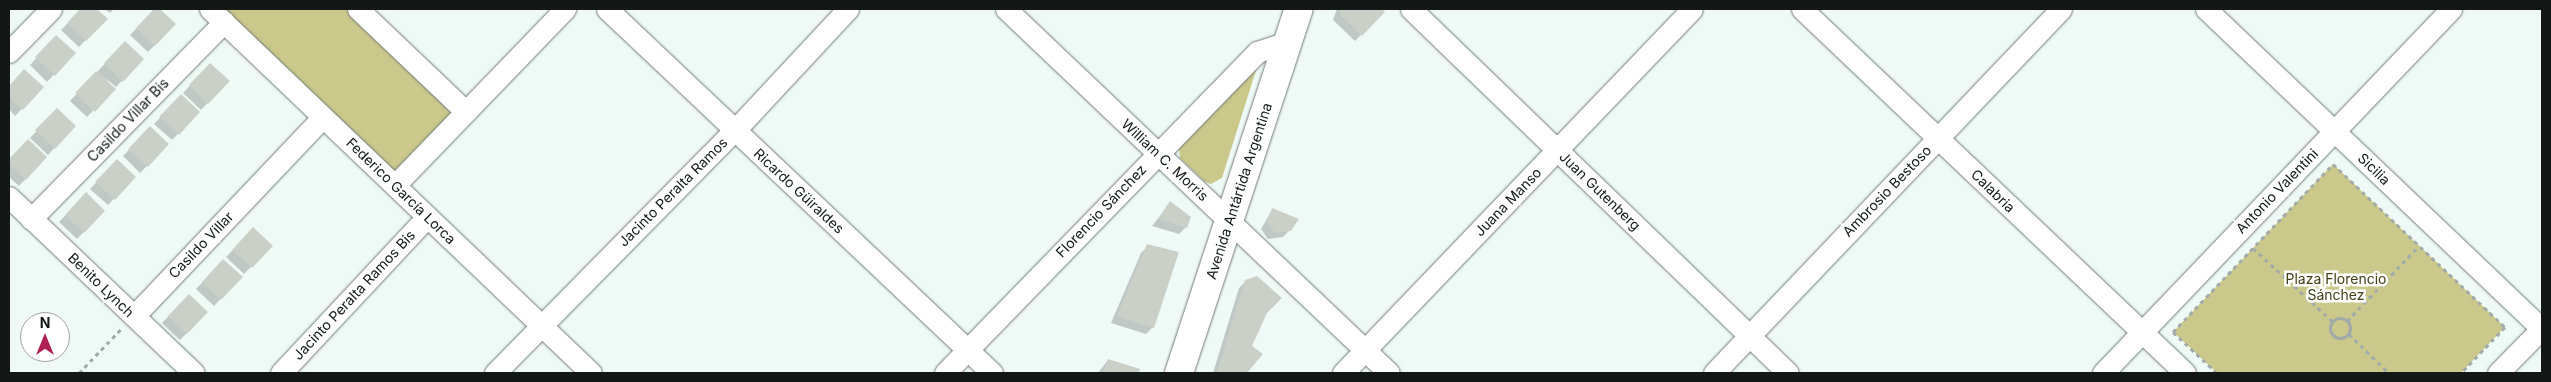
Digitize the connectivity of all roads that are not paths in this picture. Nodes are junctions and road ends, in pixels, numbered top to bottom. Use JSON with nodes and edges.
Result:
{"nodes":[{"id":1,"x":51,"y":9,"type":"edge"},
{"id":2,"x":358,"y":9,"type":"edge"},
{"id":3,"x":565,"y":9,"type":"edge"},
{"id":4,"x":608,"y":9,"type":"edge"},
{"id":5,"x":1006,"y":9,"type":"edge"},
{"id":6,"x":1298,"y":9,"type":"edge"},
{"id":7,"x":1411,"y":9,"type":"edge"},
{"id":8,"x":1692,"y":9,"type":"edge"},
{"id":9,"x":1802,"y":9,"type":"edge"},
{"id":10,"x":2061,"y":9,"type":"edge"},
{"id":11,"x":2206,"y":9,"type":"edge"},
{"id":12,"x":2452,"y":9,"type":"edge"},
{"id":13,"x":838,"y":12,"type":"edge"},
{"id":14,"x":217,"y":15,"type":"edge"},
{"id":15,"x":1288,"y":42,"type":"junction"},
{"id":16,"x":9,"y":52,"type":"edge"},
{"id":17,"x":466,"y":112,"type":"junction"},
{"id":18,"x":323,"y":116,"type":"junction"},
{"id":19,"x":735,"y":130,"type":"junction"},
{"id":20,"x":2334,"y":131,"type":"junction"},
{"id":21,"x":1938,"y":138,"type":"junction"},
{"id":22,"x":1558,"y":150,"type":"junction"},
{"id":23,"x":1157,"y":153,"type":"junction"},
{"id":24,"x":395,"y":185,"type":"junction"},
{"id":25,"x":9,"y":197,"type":"edge"},
{"id":26,"x":427,"y":216,"type":"junction"},
{"id":27,"x":31,"y":219,"type":"junction"},
{"id":28,"x":1230,"y":221,"type":"junction"},
{"id":29,"x":134,"y":316,"type":"junction"},
{"id":30,"x":540,"y":324,"type":"junction"},
{"id":31,"x":2542,"y":329,"type":"edge"},
{"id":32,"x":2142,"y":332,"type":"junction"},
{"id":33,"x":1750,"y":336,"type":"junction"},
{"id":34,"x":967,"y":350,"type":"junction"},
{"id":35,"x":1366,"y":351,"type":"junction"},
{"id":36,"x":194,"y":373,"type":"edge"},
{"id":37,"x":281,"y":373,"type":"edge"},
{"id":38,"x":495,"y":373,"type":"edge"},
{"id":39,"x":591,"y":373,"type":"edge"},
{"id":40,"x":945,"y":373,"type":"edge"},
{"id":41,"x":992,"y":373,"type":"edge"},
{"id":42,"x":1179,"y":373,"type":"edge"},
{"id":43,"x":1343,"y":373,"type":"edge"},
{"id":44,"x":1389,"y":373,"type":"edge"},
{"id":45,"x":1714,"y":373,"type":"edge"},
{"id":46,"x":1788,"y":373,"type":"edge"},
{"id":47,"x":2103,"y":373,"type":"edge"},
{"id":48,"x":2185,"y":373,"type":"edge"},
{"id":49,"x":2498,"y":373,"type":"edge"}],
"edges":[{"from":1,"to":16,"type":"street"},
{"from":2,"to":17,"type":"street"},
{"from":3,"to":17,"type":"street"},
{"from":4,"to":19,"type":"street","name":"Ricardo Güiraldes"},
{"from":5,"to":23,"type":"street","name":"William C. Morris"},
{"from":6,"to":15,"type":"main road","name":"Avenida Antártida Argentina"},
{"from":7,"to":22,"type":"street","name":"Juan Gutenberg"},
{"from":8,"to":22,"type":"street","name":"Juana Manso"},
{"from":9,"to":21,"type":"street","name":"Calabria"},
{"from":10,"to":21,"type":"street","name":"Ambrosio Bestoso"},
{"from":11,"to":20,"type":"street","name":"Sicilia"},
{"from":12,"to":20,"type":"street","name":"Antonio Valentini"},
{"from":13,"to":19,"type":"street","name":"Jacinto Peralta Ramos"},
{"from":14,"to":18,"type":"street","name":"Federico García Lorca"},
{"from":14,"to":27,"type":"street","name":"Casildo Villar Bis"},
{"from":15,"to":23,"type":"street","name":"Florencio Sánchez"},
{"from":15,"to":28,"type":"main road","name":"Avenida Antártida Argentina"},
{"from":17,"to":24,"type":"street"},
{"from":18,"to":24,"type":"street","name":"Federico García Lorca"},
{"from":18,"to":29,"type":"street","name":"Casildo Villar"},
{"from":19,"to":30,"type":"street","name":"Jacinto Peralta Ramos"},
{"from":19,"to":34,"type":"street","name":"Ricardo Güiraldes"},
{"from":20,"to":31,"type":"street","name":"Sicilia"},
{"from":20,"to":32,"type":"street","name":"Antonio Valentini"},
{"from":21,"to":32,"type":"street","name":"Calabria"},
{"from":21,"to":33,"type":"street","name":"Ambrosio Bestoso"},
{"from":22,"to":33,"type":"street","name":"Juan Gutenberg"},
{"from":22,"to":35,"type":"street","name":"Juana Manso"},
{"from":23,"to":28,"type":"street","name":"William C. Morris"},
{"from":23,"to":34,"type":"street","name":"Florencio Sánchez"},
{"from":24,"to":26,"type":"street","name":"Federico García Lorca"},
{"from":25,"to":27,"type":"street","name":"Benito Lynch"},
{"from":26,"to":30,"type":"street","name":"Federico García Lorca"},
{"from":26,"to":37,"type":"street","name":"Jacinto Peralta Ramos Bis"},
{"from":27,"to":29,"type":"street","name":"Benito Lynch"},
{"from":28,"to":35,"type":"street","name":"William C. Morris"},
{"from":28,"to":42,"type":"main road","name":"Avenida Antártida Argentina"},
{"from":29,"to":36,"type":"street","name":"Benito Lynch"},
{"from":30,"to":38,"type":"street","name":"Jacinto Peralta Ramos"},
{"from":30,"to":39,"type":"street","name":"Federico García Lorca"},
{"from":31,"to":49,"type":"street"},
{"from":32,"to":47,"type":"street","name":"Antonio Valentini"},
{"from":32,"to":48,"type":"street","name":"Calabria"},
{"from":33,"to":45,"type":"street","name":"Ambrosio Bestoso"},
{"from":33,"to":46,"type":"street","name":"Juan Gutenberg"},
{"from":34,"to":40,"type":"street","name":"Florencio Sánchez"},
{"from":34,"to":41,"type":"street","name":"Ricardo Güiraldes"},
{"from":35,"to":43,"type":"street","name":"Juana Manso"},
{"from":35,"to":44,"type":"street","name":"William C. Morris"}]}
